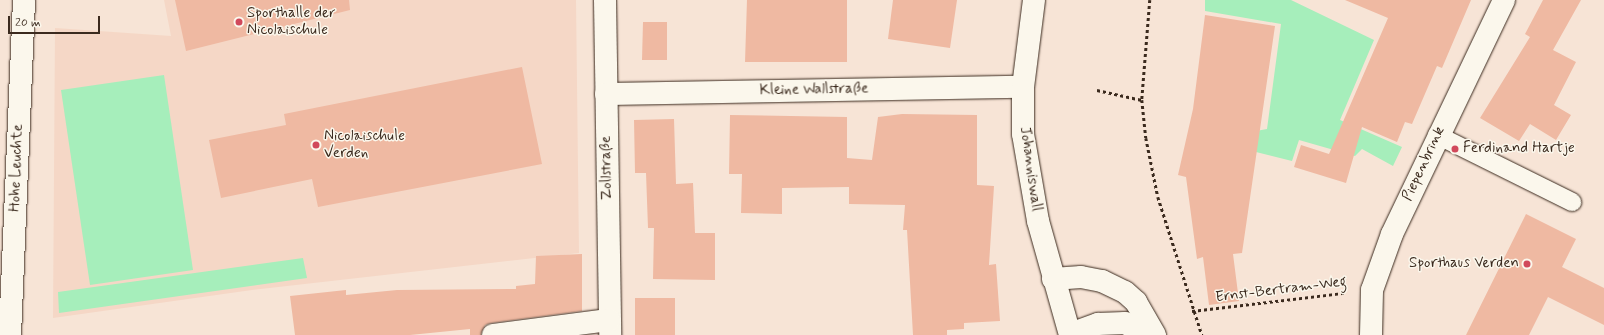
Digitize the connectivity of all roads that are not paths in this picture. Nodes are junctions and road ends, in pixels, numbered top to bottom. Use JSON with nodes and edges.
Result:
{"nodes":[{"id":1,"x":24,"y":0,"type":"edge"},
{"id":2,"x":605,"y":0,"type":"edge"},
{"id":3,"x":1034,"y":0,"type":"edge"},
{"id":4,"x":1504,"y":0,"type":"edge"},
{"id":5,"x":1023,"y":87,"type":"junction"},
{"id":6,"x":606,"y":94,"type":"junction"},
{"id":7,"x":1437,"y":135,"type":"junction"},
{"id":8,"x":1572,"y":202,"type":"dead end"},
{"id":9,"x":1053,"y":279,"type":"junction"},
{"id":10,"x":610,"y":328,"type":"edge"},
{"id":11,"x":1070,"y":334,"type":"edge"},
{"id":12,"x":10,"y":335,"type":"edge"},
{"id":13,"x":493,"y":335,"type":"edge"},
{"id":14,"x":1148,"y":335,"type":"edge"},
{"id":15,"x":1155,"y":335,"type":"edge"},
{"id":16,"x":1371,"y":335,"type":"edge"}],
"edges":[{"from":1,"to":12,"type":"street","name":"Hohe Leuchte"},
{"from":2,"to":6,"type":"street","name":"Zollstraße"},
{"from":3,"to":5,"type":"street","name":"Johanniswall"},
{"from":4,"to":7,"type":"street","name":"Piepenbrink"},
{"from":5,"to":6,"type":"street","name":"Kleine Wallstraße"},
{"from":5,"to":9,"type":"street","name":"Johanniswall"},
{"from":6,"to":10,"type":"street","name":"Zollstraße"},
{"from":7,"to":8,"type":"lane"},
{"from":7,"to":16,"type":"street","name":"Piepenbrink"},
{"from":9,"to":11,"type":"street","name":"Johanniswall"},
{"from":9,"to":15,"type":"street"},
{"from":10,"to":13,"type":"street"},
{"from":11,"to":14,"type":"street"}]}
